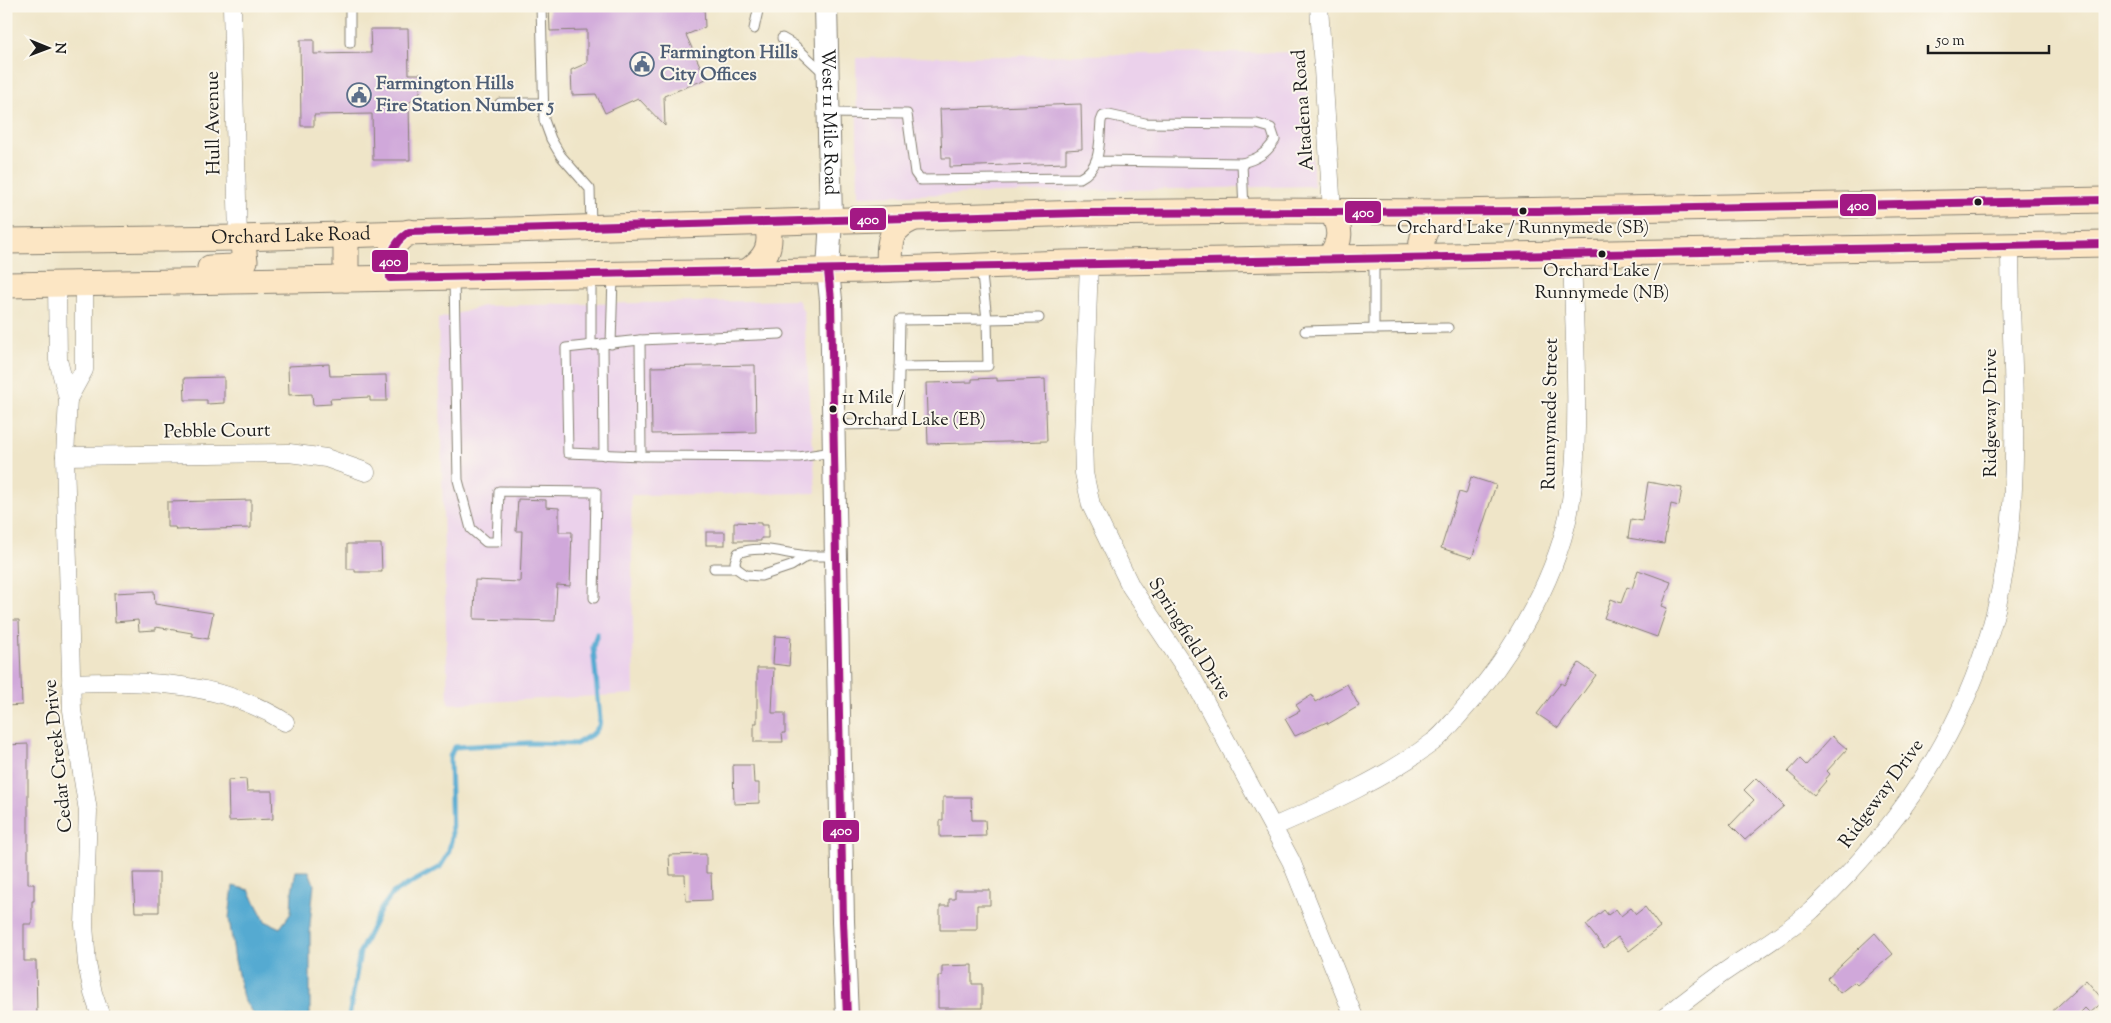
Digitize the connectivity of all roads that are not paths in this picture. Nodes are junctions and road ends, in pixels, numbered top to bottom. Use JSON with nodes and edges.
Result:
{"nodes":[{"id":1,"x":232,"y":6,"type":"edge"},
{"id":2,"x":350,"y":6,"type":"edge"},
{"id":3,"x":541,"y":6,"type":"edge"},
{"id":4,"x":759,"y":6,"type":"edge"},
{"id":5,"x":826,"y":6,"type":"edge"},
{"id":6,"x":1319,"y":6,"type":"edge"},
{"id":7,"x":754,"y":28,"type":"dead end"},
{"id":8,"x":782,"y":38,"type":"dead end"},
{"id":9,"x":350,"y":43,"type":"dead end"},
{"id":10,"x":828,"y":76,"type":"junction"},
{"id":11,"x":500,"y":103,"type":"dead end"},
{"id":12,"x":544,"y":103,"type":"junction"},
{"id":13,"x":828,"y":113,"type":"junction"},
{"id":14,"x":1097,"y":161,"type":"junction"},
{"id":15,"x":1242,"y":163,"type":"junction"},
{"id":16,"x":2105,"y":200,"type":"edge"},
{"id":17,"x":1244,"y":211,"type":"junction"},
{"id":18,"x":1332,"y":211,"type":"junction"},
{"id":19,"x":1454,"y":212,"type":"junction"},
{"id":20,"x":912,"y":218,"type":"junction"},
{"id":21,"x":831,"y":220,"type":"junction"},
{"id":22,"x":767,"y":224,"type":"junction"},
{"id":23,"x":591,"y":228,"type":"junction"},
{"id":24,"x":409,"y":232,"type":"junction"},
{"id":25,"x":346,"y":234,"type":"junction"},
{"id":26,"x":238,"y":238,"type":"junction"},
{"id":27,"x":6,"y":241,"type":"edge"},
{"id":28,"x":2105,"y":244,"type":"edge"},
{"id":29,"x":2010,"y":245,"type":"junction"},
{"id":30,"x":1572,"y":254,"type":"junction"},
{"id":31,"x":1422,"y":257,"type":"junction"},
{"id":32,"x":1329,"y":258,"type":"junction"},
{"id":33,"x":1374,"y":258,"type":"junction"},
{"id":34,"x":1089,"y":262,"type":"junction"},
{"id":35,"x":981,"y":267,"type":"junction"},
{"id":36,"x":889,"y":269,"type":"junction"},
{"id":37,"x":828,"y":270,"type":"junction"},
{"id":38,"x":747,"y":272,"type":"junction"},
{"id":39,"x":602,"y":275,"type":"junction"},
{"id":40,"x":454,"y":276,"type":"junction"},
{"id":41,"x":390,"y":278,"type":"junction"},
{"id":42,"x":346,"y":279,"type":"junction"},
{"id":43,"x":84,"y":283,"type":"junction"},
{"id":44,"x":48,"y":284,"type":"junction"},
{"id":45,"x":6,"y":285,"type":"edge"},
{"id":46,"x":1039,"y":318,"type":"dead end"},
{"id":47,"x":987,"y":319,"type":"junction"},
{"id":48,"x":1448,"y":328,"type":"dead end"},
{"id":49,"x":1374,"y":329,"type":"junction"},
{"id":50,"x":1304,"y":331,"type":"dead end"},
{"id":51,"x":780,"y":334,"type":"dead end"},
{"id":52,"x":640,"y":340,"type":"junction"},
{"id":53,"x":607,"y":344,"type":"junction"},
{"id":54,"x":591,"y":346,"type":"junction"},
{"id":55,"x":899,"y":368,"type":"junction"},
{"id":56,"x":68,"y":399,"type":"junction"},
{"id":57,"x":833,"y":425,"type":"junction"},
{"id":58,"x":834,"y":452,"type":"junction"},
{"id":59,"x":604,"y":455,"type":"junction"},
{"id":60,"x":65,"y":456,"type":"junction"},
{"id":61,"x":641,"y":456,"type":"junction"},
{"id":62,"x":366,"y":472,"type":"dead end"},
{"id":63,"x":807,"y":556,"type":"junction"},
{"id":64,"x":836,"y":556,"type":"junction"},
{"id":65,"x":714,"y":568,"type":"dead end"},
{"id":66,"x":736,"y":568,"type":"junction"},
{"id":67,"x":594,"y":598,"type":"dead end"},
{"id":68,"x":72,"y":683,"type":"junction"},
{"id":69,"x":285,"y":722,"type":"dead end"},
{"id":70,"x":1273,"y":827,"type":"junction"},
{"id":71,"x":101,"y":1017,"type":"edge"},
{"id":72,"x":847,"y":1017,"type":"edge"},
{"id":73,"x":1354,"y":1017,"type":"edge"},
{"id":74,"x":1665,"y":1017,"type":"edge"}],
"edges":[{"from":1,"to":26,"type":"street","name":"Hull Avenue"},
{"from":2,"to":9,"type":"lane"},
{"from":3,"to":12,"type":"lane"},
{"from":4,"to":7,"type":"lane"},
{"from":5,"to":10,"type":"street","name":"West 11 Mile Road"},
{"from":6,"to":18,"type":"street","name":"Altadena Road"},
{"from":8,"to":10,"type":"lane"},
{"from":10,"to":13,"type":"street","name":"West 11 Mile Road"},
{"from":11,"to":12,"type":"lane"},
{"from":12,"to":23,"type":"lane"},
{"from":13,"to":14,"type":"lane"},
{"from":13,"to":21,"type":"street","name":"West 11 Mile Road"},
{"from":14,"to":15,"type":"lane"},
{"from":14,"to":15,"type":"lane"},
{"from":15,"to":17,"type":"lane"},
{"from":16,"to":19,"type":"main road","name":"Orchard Lake Road"},
{"from":17,"to":18,"type":"main road","name":"Orchard Lake Road"},
{"from":17,"to":20,"type":"main road","name":"Orchard Lake Road"},
{"from":18,"to":19,"type":"main road","name":"Orchard Lake Road"},
{"from":18,"to":32,"type":"main road"},
{"from":19,"to":31,"type":"main road"},
{"from":20,"to":21,"type":"main road","name":"Orchard Lake Road"},
{"from":20,"to":36,"type":"main road"},
{"from":21,"to":22,"type":"main road","name":"Orchard Lake Road"},
{"from":21,"to":37,"type":"street","name":"West 11 Mile Road"},
{"from":22,"to":23,"type":"main road","name":"Orchard Lake Road"},
{"from":22,"to":38,"type":"main road"},
{"from":23,"to":24,"type":"main road","name":"Orchard Lake Road"},
{"from":24,"to":25,"type":"main road","name":"Orchard Lake Road"},
{"from":24,"to":41,"type":"main road"},
{"from":25,"to":26,"type":"main road","name":"Orchard Lake Road"},
{"from":25,"to":42,"type":"main road"},
{"from":26,"to":27,"type":"main road","name":"Orchard Lake Road"},
{"from":26,"to":44,"type":"main road"},
{"from":28,"to":29,"type":"main road"},
{"from":29,"to":30,"type":"main road"},
{"from":29,"to":74,"type":"street","name":"Ridgeway Drive"},
{"from":30,"to":31,"type":"main road"},
{"from":30,"to":70,"type":"street","name":"Runnymede Street"},
{"from":31,"to":33,"type":"main road"},
{"from":32,"to":33,"type":"main road"},
{"from":32,"to":34,"type":"main road"},
{"from":33,"to":49,"type":"lane"},
{"from":34,"to":35,"type":"main road"},
{"from":34,"to":70,"type":"street","name":"Springfield Drive"},
{"from":35,"to":36,"type":"main road"},
{"from":35,"to":47,"type":"lane"},
{"from":36,"to":37,"type":"main road"},
{"from":37,"to":38,"type":"main road"},
{"from":37,"to":57,"type":"street","name":"West 11 Mile Road"},
{"from":38,"to":39,"type":"main road"},
{"from":39,"to":40,"type":"main road"},
{"from":39,"to":53,"type":"lane"},
{"from":39,"to":54,"type":"lane"},
{"from":40,"to":41,"type":"main road"},
{"from":40,"to":67,"type":"lane"},
{"from":41,"to":42,"type":"main road"},
{"from":42,"to":43,"type":"main road"},
{"from":43,"to":44,"type":"main road"},
{"from":43,"to":56,"type":"street","name":"Cedar Creek Drive"},
{"from":44,"to":45,"type":"main road"},
{"from":44,"to":56,"type":"street","name":"Cedar Creek Drive"},
{"from":46,"to":47,"type":"lane"},
{"from":47,"to":55,"type":"lane"},
{"from":47,"to":55,"type":"lane"},
{"from":48,"to":49,"type":"lane"},
{"from":49,"to":50,"type":"lane"},
{"from":51,"to":52,"type":"lane"},
{"from":52,"to":53,"type":"lane"},
{"from":52,"to":61,"type":"lane"},
{"from":53,"to":54,"type":"lane"},
{"from":53,"to":59,"type":"lane"},
{"from":54,"to":59,"type":"lane"},
{"from":55,"to":57,"type":"lane"},
{"from":56,"to":60,"type":"street","name":"Cedar Creek Drive"},
{"from":57,"to":58,"type":"street","name":"West 11 Mile Road"},
{"from":58,"to":61,"type":"lane"},
{"from":58,"to":64,"type":"street","name":"West 11 Mile Road"},
{"from":59,"to":61,"type":"lane"},
{"from":60,"to":62,"type":"street","name":"Pebble Court"},
{"from":60,"to":68,"type":"street","name":"Cedar Creek Drive"},
{"from":63,"to":64,"type":"lane"},
{"from":63,"to":66,"type":"lane"},
{"from":63,"to":66,"type":"lane"},
{"from":64,"to":72,"type":"street","name":"West 11 Mile Road"},
{"from":65,"to":66,"type":"lane"},
{"from":68,"to":69,"type":"street"},
{"from":68,"to":71,"type":"street","name":"Cedar Creek Drive"},
{"from":70,"to":73,"type":"street","name":"Springfield Drive"}]}
